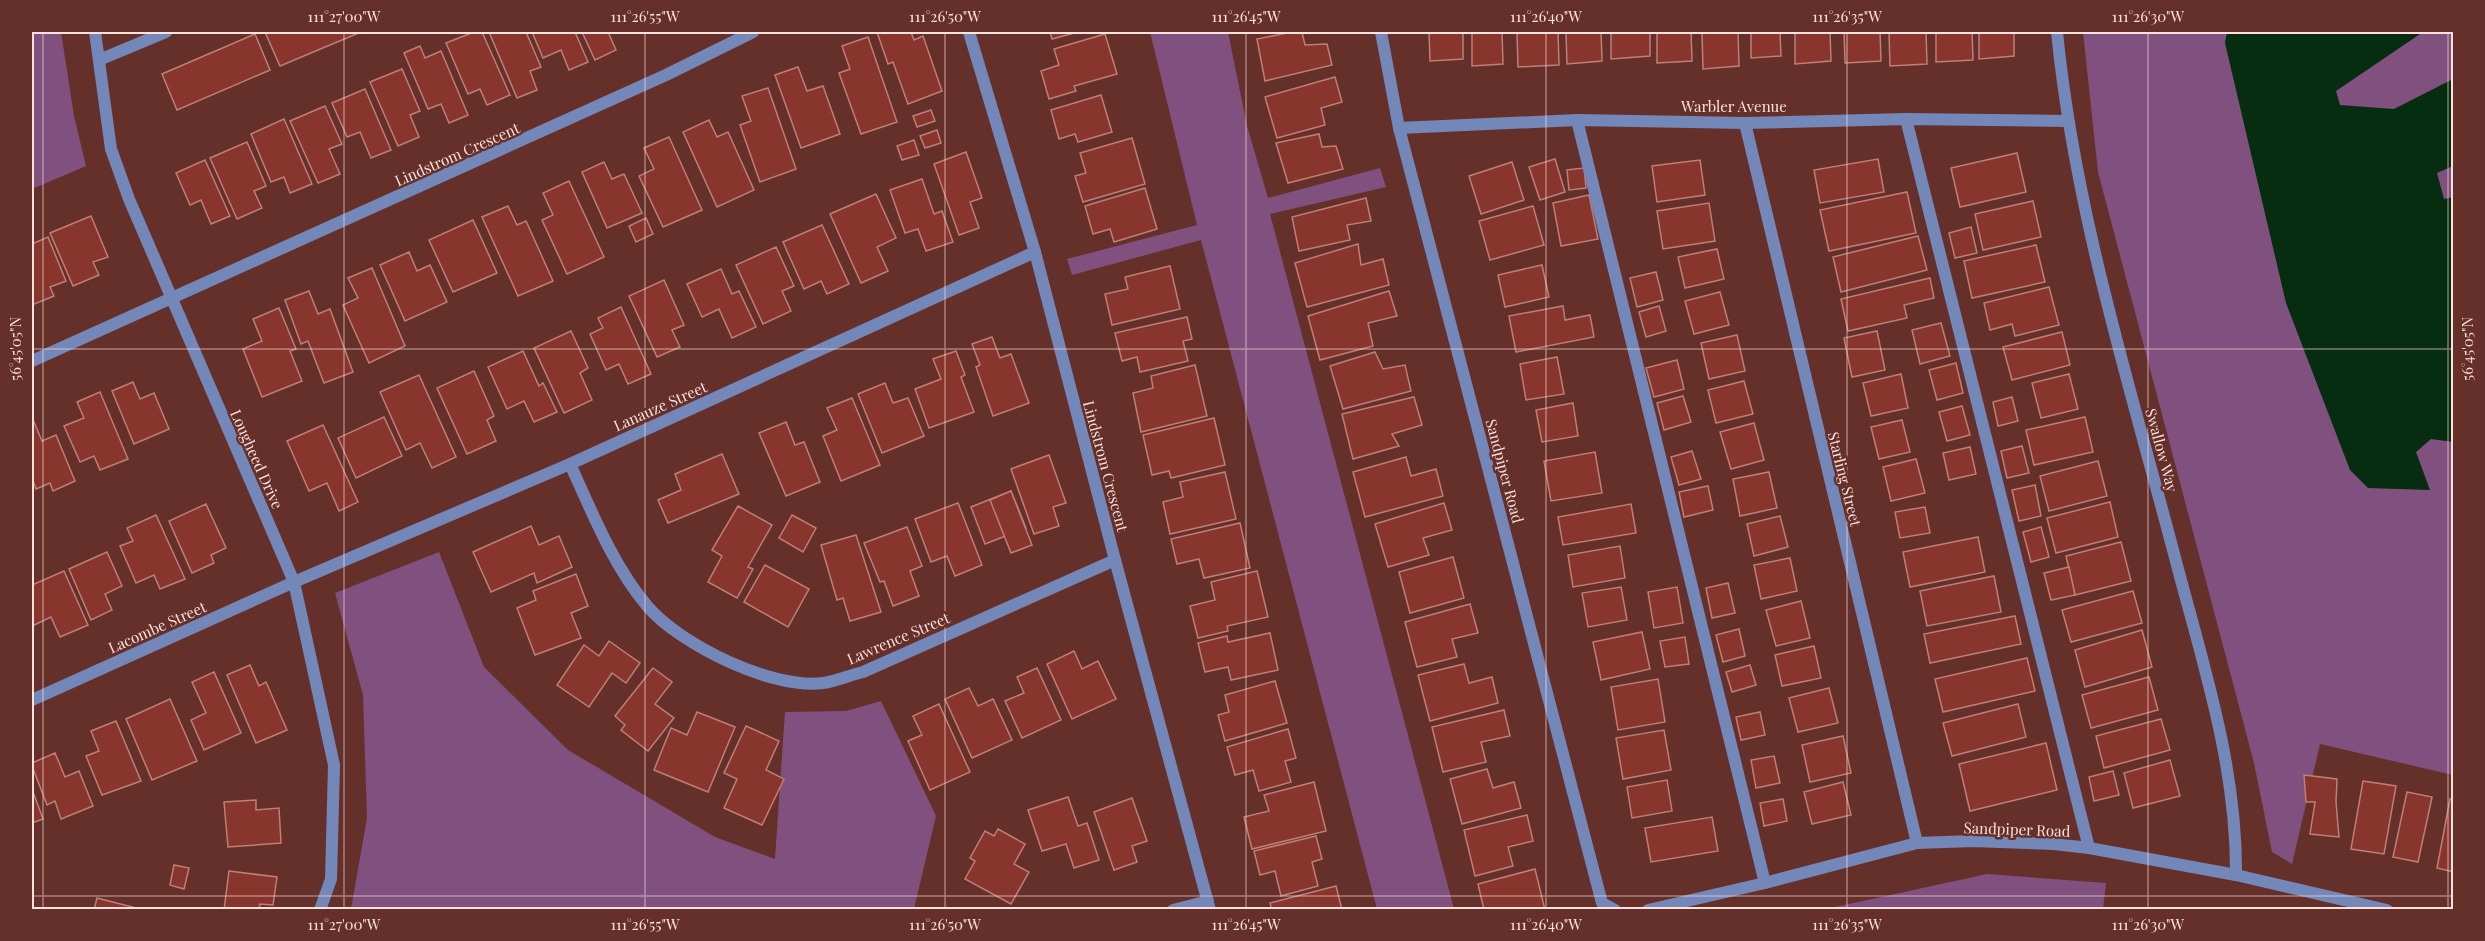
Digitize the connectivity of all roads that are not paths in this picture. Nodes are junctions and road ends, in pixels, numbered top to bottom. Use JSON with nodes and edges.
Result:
{"nodes":[{"id":1,"x":94,"y":32,"type":"edge"},
{"id":2,"x":166,"y":32,"type":"edge"},
{"id":3,"x":753,"y":32,"type":"edge"},
{"id":4,"x":969,"y":32,"type":"edge"},
{"id":5,"x":1381,"y":32,"type":"edge"},
{"id":6,"x":2057,"y":32,"type":"edge"},
{"id":7,"x":99,"y":60,"type":"junction"},
{"id":8,"x":1906,"y":119,"type":"junction"},
{"id":9,"x":1577,"y":120,"type":"junction"},
{"id":10,"x":2068,"y":121,"type":"junction"},
{"id":11,"x":1745,"y":123,"type":"junction"},
{"id":12,"x":1399,"y":128,"type":"junction"},
{"id":13,"x":1035,"y":252,"type":"junction"},
{"id":14,"x":171,"y":300,"type":"junction"},
{"id":15,"x":32,"y":361,"type":"edge"},
{"id":16,"x":570,"y":464,"type":"junction"},
{"id":17,"x":1115,"y":560,"type":"junction"},
{"id":18,"x":294,"y":582,"type":"junction"},
{"id":19,"x":32,"y":700,"type":"edge"},
{"id":20,"x":1917,"y":843,"type":"junction"},
{"id":21,"x":2090,"y":848,"type":"junction"},
{"id":22,"x":2236,"y":875,"type":"junction"},
{"id":23,"x":1765,"y":883,"type":"junction"},
{"id":24,"x":1209,"y":905,"type":"edge"},
{"id":25,"x":320,"y":909,"type":"edge"},
{"id":26,"x":1173,"y":909,"type":"edge"},
{"id":27,"x":1615,"y":909,"type":"edge"},
{"id":28,"x":1648,"y":909,"type":"edge"},
{"id":29,"x":2387,"y":909,"type":"edge"}],
"edges":[{"from":1,"to":7,"type":"street","name":"Lougheed Drive"},
{"from":2,"to":7,"type":"street"},
{"from":3,"to":14,"type":"street","name":"Lindstrom Crescent"},
{"from":4,"to":13,"type":"street","name":"Lindstrom Crescent"},
{"from":5,"to":12,"type":"street","name":"Sandpiper Road"},
{"from":6,"to":10,"type":"street","name":"Swallow Way"},
{"from":7,"to":14,"type":"street","name":"Lougheed Drive"},
{"from":8,"to":10,"type":"street","name":"Warbler Avenue"},
{"from":8,"to":11,"type":"street","name":"Warbler Avenue"},
{"from":8,"to":21,"type":"street"},
{"from":9,"to":11,"type":"street","name":"Warbler Avenue"},
{"from":9,"to":12,"type":"street","name":"Warbler Avenue"},
{"from":9,"to":23,"type":"street"},
{"from":10,"to":22,"type":"street","name":"Swallow Way"},
{"from":11,"to":20,"type":"street","name":"Starling Street"},
{"from":12,"to":27,"type":"street","name":"Sandpiper Road"},
{"from":13,"to":16,"type":"street","name":"Lanauze Street"},
{"from":13,"to":17,"type":"street","name":"Lindstrom Crescent"},
{"from":14,"to":15,"type":"street","name":"Lindstrom Crescent"},
{"from":14,"to":18,"type":"street","name":"Lougheed Drive"},
{"from":16,"to":17,"type":"street","name":"Lawrence Street"},
{"from":16,"to":18,"type":"street","name":"Lanauze Street"},
{"from":17,"to":24,"type":"street","name":"Lindstrom Crescent"},
{"from":18,"to":19,"type":"street","name":"Lacombe Street"},
{"from":18,"to":25,"type":"street","name":"Lougheed Drive"},
{"from":20,"to":21,"type":"street","name":"Sandpiper Road"},
{"from":20,"to":23,"type":"street","name":"Sandpiper Road"},
{"from":21,"to":22,"type":"street","name":"Sandpiper Road"},
{"from":22,"to":29,"type":"street","name":"Sandpiper Road"},
{"from":23,"to":28,"type":"street","name":"Sandpiper Road"},
{"from":24,"to":26,"type":"street"}]}
